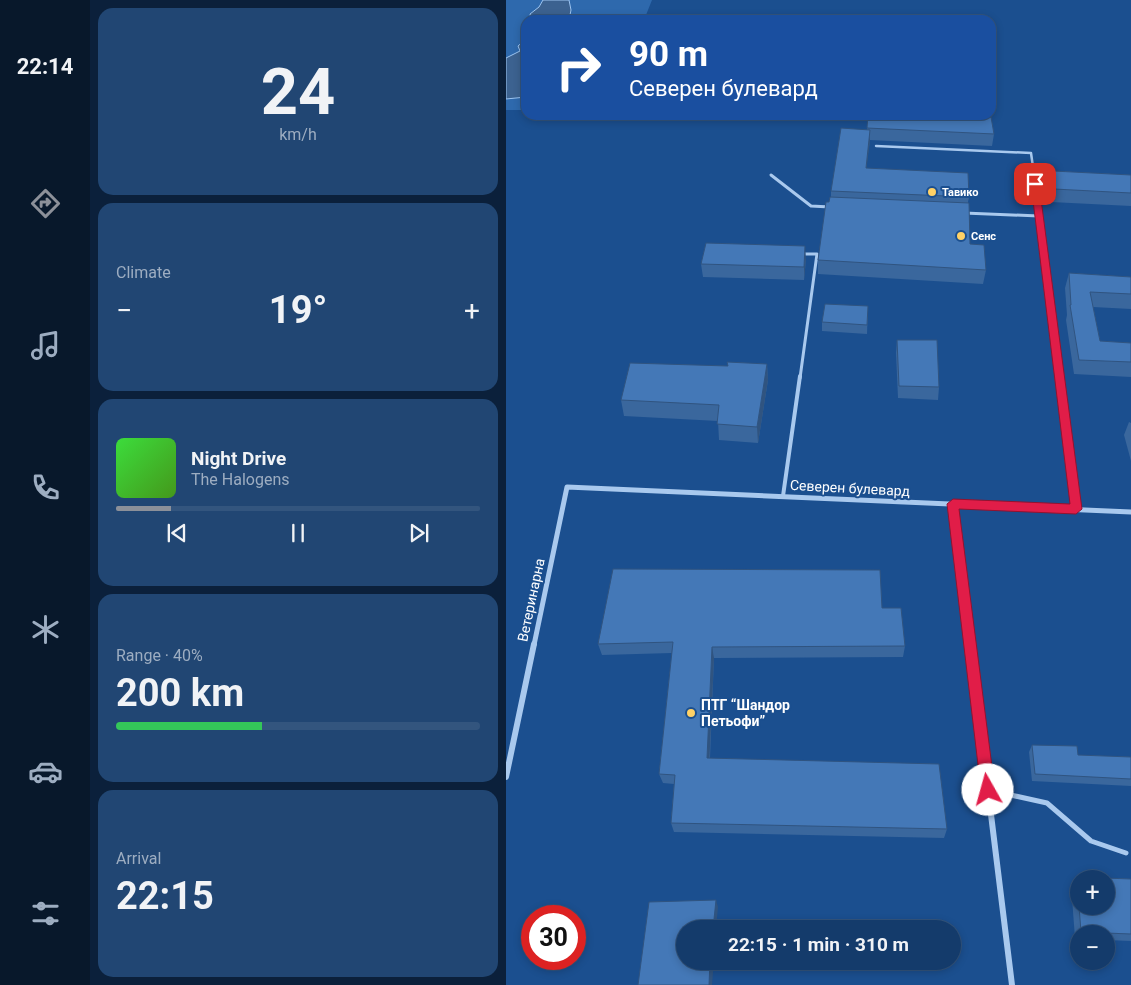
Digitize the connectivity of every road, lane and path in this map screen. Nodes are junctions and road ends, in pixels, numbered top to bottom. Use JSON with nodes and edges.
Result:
{"nodes":[{"id":1,"x":876,"y":146,"type":"dead end"},
{"id":2,"x":771,"y":175,"type":"dead end"},
{"id":3,"x":831,"y":207,"type":"edge"},
{"id":4,"x":960,"y":212,"type":"edge"},
{"id":5,"x":1039,"y":216,"type":"junction"},
{"id":6,"x":799,"y":254,"type":"edge"},
{"id":7,"x":567,"y":487,"type":"joint"},
{"id":8,"x":783,"y":496,"type":"junction"},
{"id":9,"x":953,"y":504,"type":"junction"},
{"id":10,"x":1076,"y":509,"type":"junction"},
{"id":11,"x":1131,"y":512,"type":"edge"},
{"id":12,"x":506,"y":777,"type":"edge"},
{"id":13,"x":988,"y":790,"type":"junction"},
{"id":14,"x":1126,"y":853,"type":"dead end"},
{"id":15,"x":1012,"y":985,"type":"edge"}],
"edges":[{"from":1,"to":5,"type":"lane"},
{"from":2,"to":3,"type":"lane"},
{"from":4,"to":5,"type":"lane"},
{"from":5,"to":10,"type":"lane"},
{"from":6,"to":8,"type":"lane"},
{"from":7,"to":8,"type":"street","name":"Северен булевард"},
{"from":7,"to":12,"type":"street","name":"Ветеринарна"},
{"from":8,"to":9,"type":"street","name":"Северен булевард"},
{"from":9,"to":10,"type":"street","name":"Северен булевард"},
{"from":9,"to":13,"type":"street"},
{"from":10,"to":11,"type":"street","name":"Северен булевард"},
{"from":13,"to":14,"type":"lane"},
{"from":13,"to":15,"type":"street"}]}
